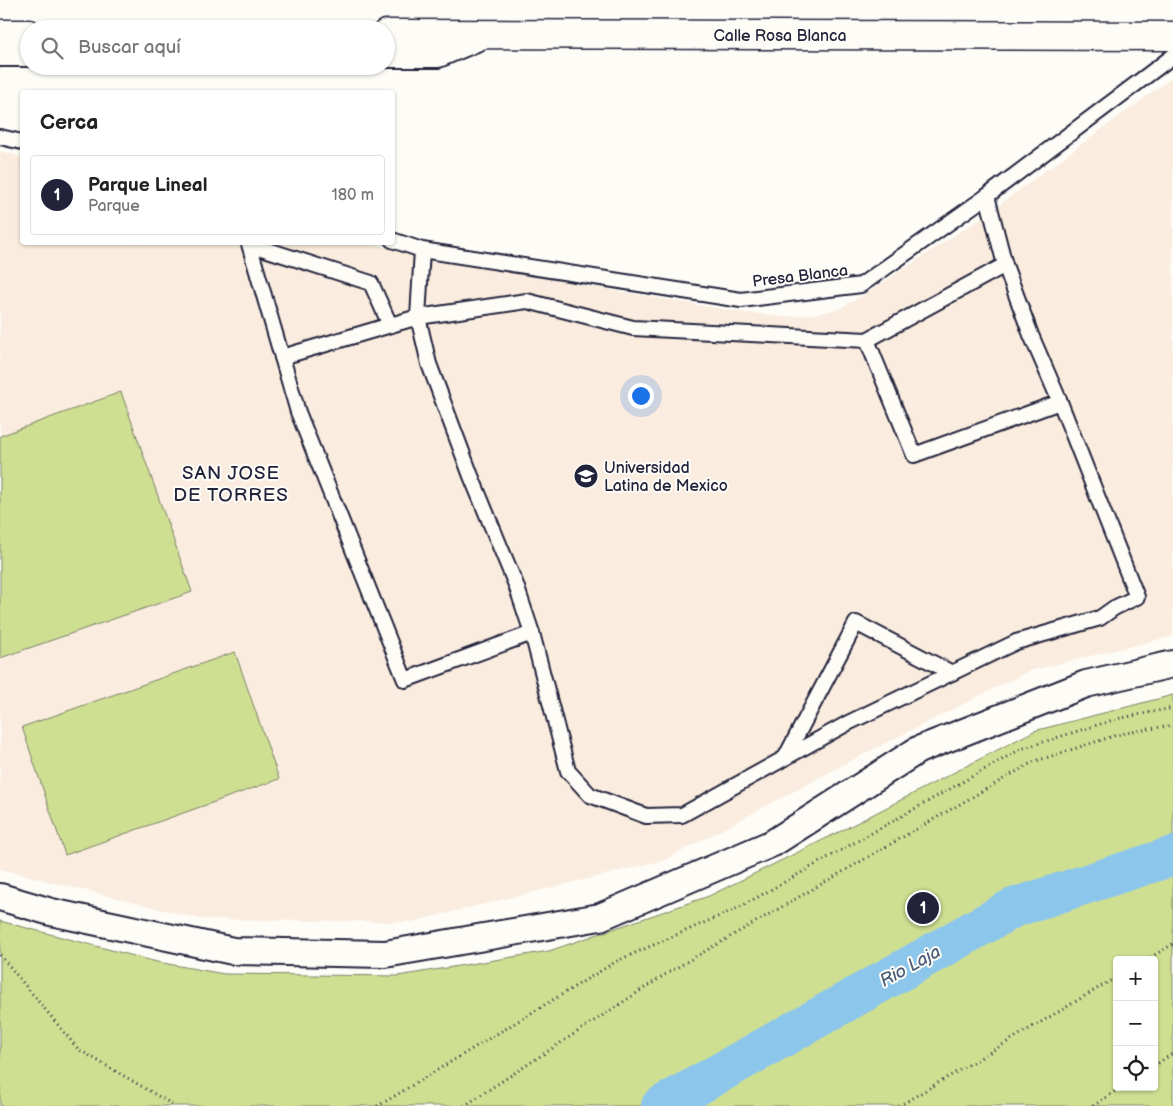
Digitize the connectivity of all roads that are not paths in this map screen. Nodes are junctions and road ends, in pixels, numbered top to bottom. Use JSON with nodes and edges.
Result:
{"nodes":[{"id":1,"x":0,"y":34,"type":"edge"},
{"id":2,"x":20,"y":34,"type":"edge"},
{"id":3,"x":395,"y":34,"type":"edge"},
{"id":4,"x":483,"y":35,"type":"junction"},
{"id":5,"x":1173,"y":36,"type":"edge"},
{"id":6,"x":0,"y":53,"type":"edge"},
{"id":7,"x":395,"y":54,"type":"edge"},
{"id":8,"x":1173,"y":56,"type":"edge"},
{"id":9,"x":20,"y":57,"type":"edge"},
{"id":10,"x":0,"y":137,"type":"edge"},
{"id":11,"x":20,"y":142,"type":"edge"},
{"id":12,"x":987,"y":196,"type":"junction"},
{"id":13,"x":395,"y":241,"type":"edge"},
{"id":14,"x":249,"y":245,"type":"edge"},
{"id":15,"x":252,"y":245,"type":"edge"},
{"id":16,"x":422,"y":250,"type":"junction"},
{"id":17,"x":1005,"y":265,"type":"junction"},
{"id":18,"x":418,"y":317,"type":"junction"},
{"id":19,"x":390,"y":325,"type":"junction"},
{"id":20,"x":867,"y":340,"type":"junction"},
{"id":21,"x":282,"y":357,"type":"junction"},
{"id":22,"x":1060,"y":402,"type":"junction"},
{"id":23,"x":532,"y":633,"type":"junction"},
{"id":24,"x":1173,"y":664,"type":"edge"},
{"id":25,"x":952,"y":673,"type":"junction"},
{"id":26,"x":785,"y":758,"type":"junction"},
{"id":27,"x":0,"y":897,"type":"edge"}],
"edges":[{"from":1,"to":2,"type":"main road"},
{"from":3,"to":4,"type":"main road","name":"Calle Rosa Blanca"},
{"from":4,"to":5,"type":"main road","name":"Calle Rosa Blanca"},
{"from":4,"to":7,"type":"street"},
{"from":6,"to":9,"type":"street"},
{"from":8,"to":12,"type":"lane","name":"Presa Blanca"},
{"from":10,"to":11,"type":"lane"},
{"from":12,"to":16,"type":"lane","name":"Presa Blanca"},
{"from":12,"to":17,"type":"lane"},
{"from":13,"to":16,"type":"lane","name":"Presa Blanca"},
{"from":14,"to":21,"type":"lane"},
{"from":15,"to":19,"type":"lane"},
{"from":16,"to":18,"type":"lane"},
{"from":17,"to":20,"type":"lane"},
{"from":17,"to":22,"type":"lane"},
{"from":18,"to":19,"type":"lane"},
{"from":18,"to":20,"type":"lane"},
{"from":18,"to":23,"type":"lane"},
{"from":19,"to":21,"type":"lane"},
{"from":20,"to":22,"type":"lane"},
{"from":21,"to":23,"type":"lane"},
{"from":22,"to":25,"type":"lane"},
{"from":23,"to":26,"type":"lane"},
{"from":24,"to":27,"type":"street"},
{"from":25,"to":26,"type":"lane"},
{"from":25,"to":26,"type":"lane"}]}
